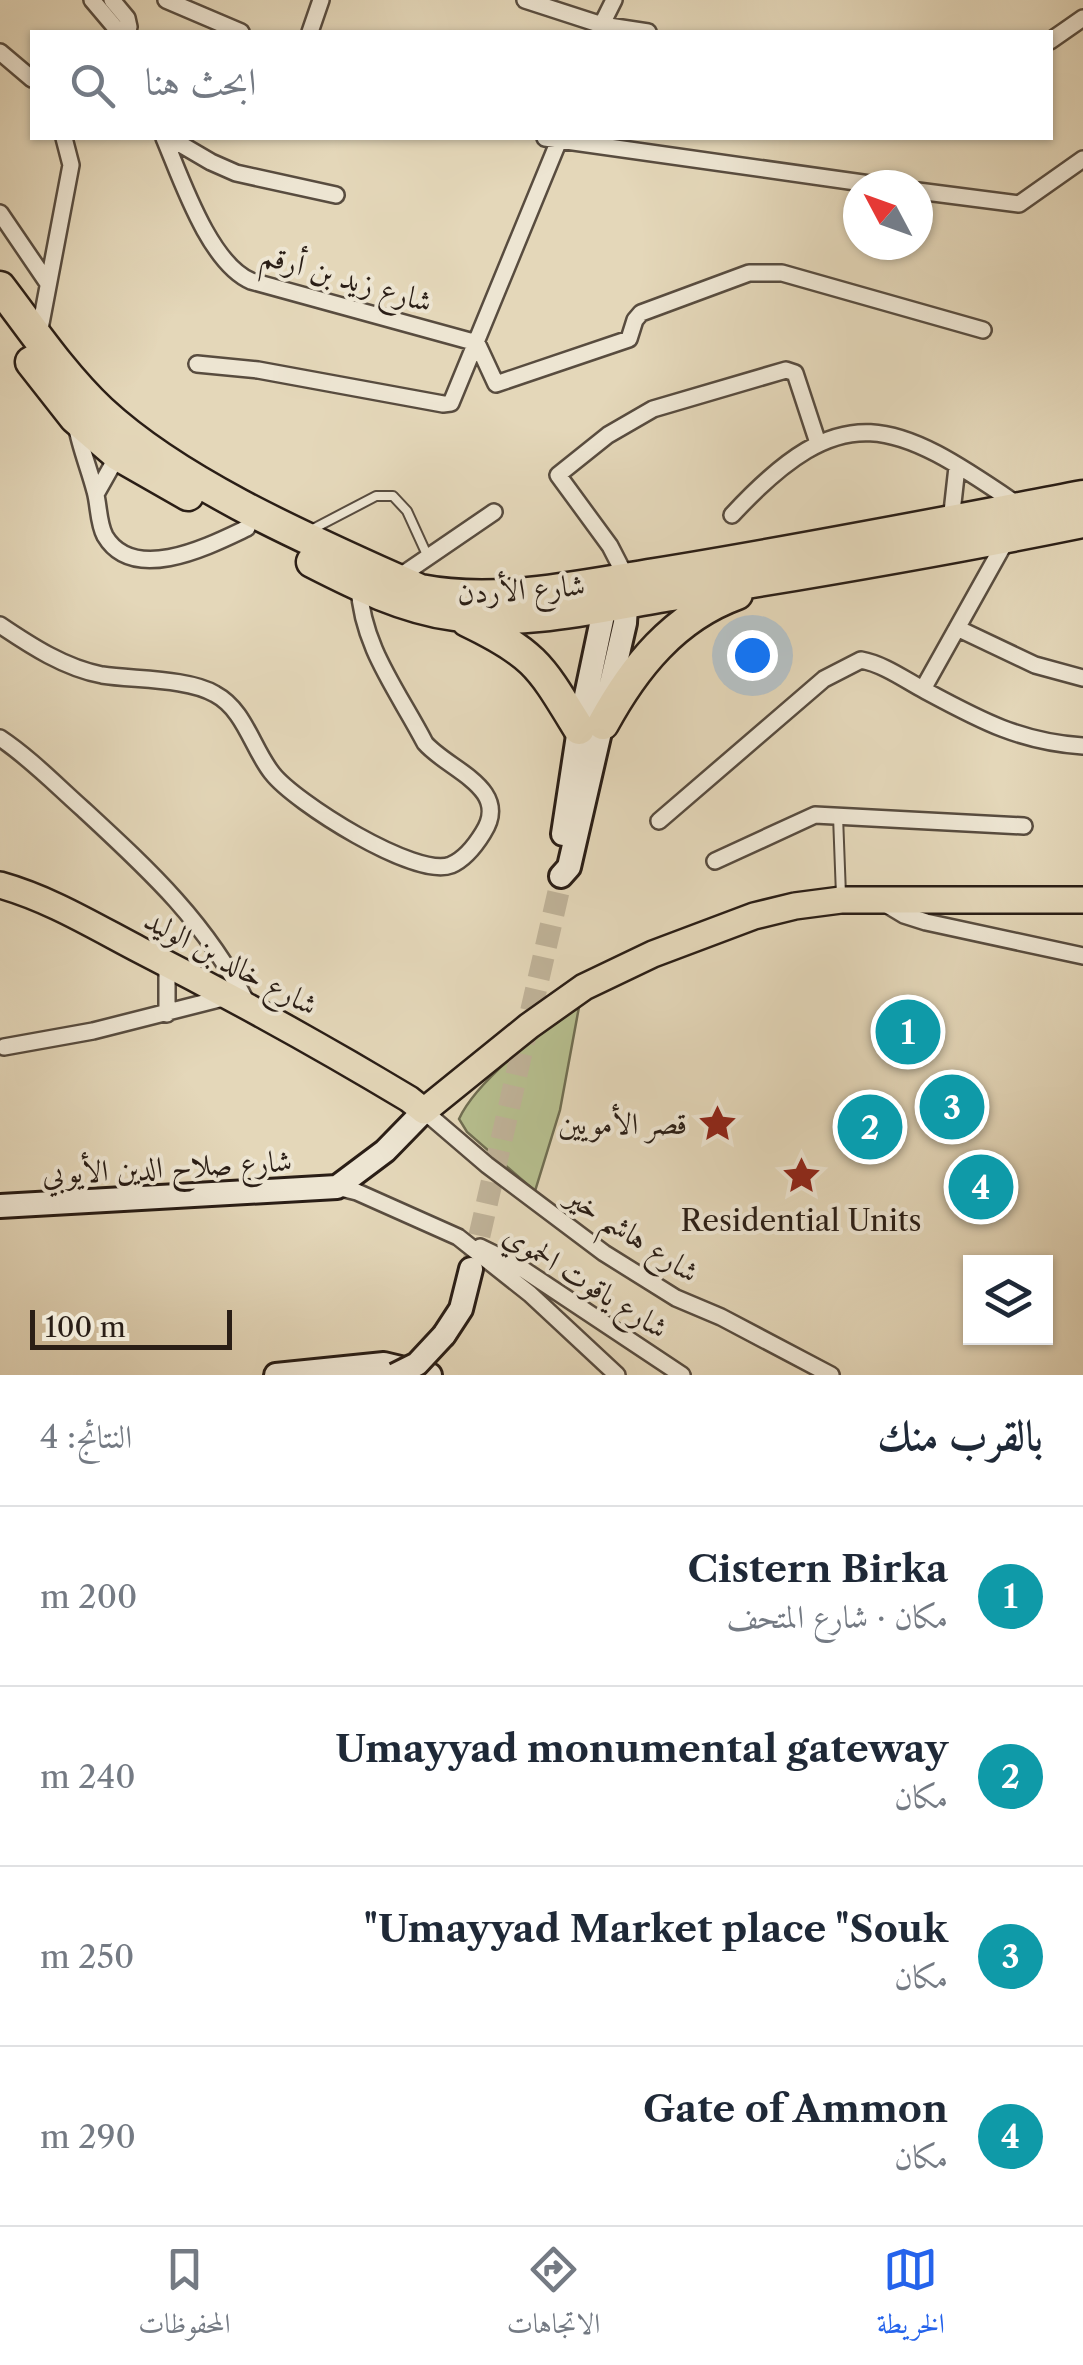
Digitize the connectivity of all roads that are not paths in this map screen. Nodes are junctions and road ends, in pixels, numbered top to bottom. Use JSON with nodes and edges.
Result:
{"nodes":[{"id":1,"x":92,"y":0,"type":"edge"},
{"id":2,"x":112,"y":0,"type":"edge"},
{"id":3,"x":166,"y":0,"type":"edge"},
{"id":4,"x":321,"y":0,"type":"edge"},
{"id":5,"x":526,"y":0,"type":"edge"},
{"id":6,"x":614,"y":0,"type":"edge"},
{"id":7,"x":1083,"y":18,"type":"edge"},
{"id":8,"x":600,"y":29,"type":"edge"},
{"id":9,"x":119,"y":30,"type":"edge"},
{"id":10,"x":124,"y":30,"type":"edge"},
{"id":11,"x":237,"y":30,"type":"edge"},
{"id":12,"x":311,"y":30,"type":"edge"},
{"id":13,"x":1053,"y":39,"type":"edge"},
{"id":14,"x":0,"y":52,"type":"edge"},
{"id":15,"x":30,"y":77,"type":"edge"},
{"id":16,"x":65,"y":140,"type":"edge"},
{"id":17,"x":168,"y":140,"type":"edge"},
{"id":18,"x":171,"y":140,"type":"edge"},
{"id":19,"x":554,"y":140,"type":"edge"},
{"id":20,"x":561,"y":140,"type":"edge"},
{"id":21,"x":1083,"y":159,"type":"edge"},
{"id":22,"x":843,"y":180,"type":"edge"},
{"id":23,"x":933,"y":193,"type":"edge"},
{"id":24,"x":336,"y":195,"type":"dead end"},
{"id":25,"x":0,"y":213,"type":"edge"},
{"id":26,"x":46,"y":282,"type":"junction"},
{"id":27,"x":0,"y":286,"type":"edge"},
{"id":28,"x":0,"y":319,"type":"edge"},
{"id":29,"x":983,"y":330,"type":"dead end"},
{"id":30,"x":38,"y":338,"type":"junction"},
{"id":31,"x":477,"y":343,"type":"junction"},
{"id":32,"x":197,"y":364,"type":"dead end"},
{"id":33,"x":75,"y":418,"type":"junction"},
{"id":34,"x":818,"y":443,"type":"junction"},
{"id":35,"x":118,"y":455,"type":"junction"},
{"id":36,"x":957,"y":467,"type":"junction"},
{"id":37,"x":96,"y":494,"type":"junction"},
{"id":38,"x":1083,"y":496,"type":"edge"},
{"id":39,"x":1021,"y":508,"type":"junction"},
{"id":40,"x":494,"y":512,"type":"dead end"},
{"id":41,"x":732,"y":515,"type":"dead end"},
{"id":42,"x":951,"y":522,"type":"junction"},
{"id":43,"x":1083,"y":522,"type":"edge"},
{"id":44,"x":247,"y":528,"type":"junction"},
{"id":45,"x":301,"y":536,"type":"junction"},
{"id":46,"x":1008,"y":537,"type":"junction"},
{"id":47,"x":428,"y":558,"type":"junction"},
{"id":48,"x":777,"y":578,"type":"junction"},
{"id":49,"x":396,"y":580,"type":"junction"},
{"id":50,"x":358,"y":586,"type":"junction"},
{"id":51,"x":617,"y":592,"type":"junction"},
{"id":52,"x":456,"y":616,"type":"junction"},
{"id":53,"x":0,"y":625,"type":"edge"},
{"id":54,"x":957,"y":628,"type":"junction"},
{"id":55,"x":1083,"y":678,"type":"edge"},
{"id":56,"x":923,"y":689,"type":"junction"},
{"id":57,"x":591,"y":727,"type":"junction"},
{"id":58,"x":0,"y":738,"type":"edge"},
{"id":59,"x":1083,"y":746,"type":"edge"},
{"id":60,"x":838,"y":816,"type":"junction"},
{"id":61,"x":658,"y":821,"type":"dead end"},
{"id":62,"x":1024,"y":826,"type":"dead end"},
{"id":63,"x":715,"y":861,"type":"dead end"},
{"id":64,"x":0,"y":874,"type":"edge"},
{"id":65,"x":561,"y":879,"type":"tunnel mouth"},
{"id":66,"x":11,"y":888,"type":"edge"},
{"id":67,"x":841,"y":900,"type":"junction"},
{"id":68,"x":881,"y":900,"type":"junction"},
{"id":69,"x":1083,"y":900,"type":"edge"},
{"id":70,"x":1083,"y":956,"type":"edge"},
{"id":71,"x":167,"y":964,"type":"junction"},
{"id":72,"x":238,"y":1000,"type":"junction"},
{"id":73,"x":167,"y":1014,"type":"junction"},
{"id":74,"x":4,"y":1047,"type":"dead end"},
{"id":75,"x":424,"y":1111,"type":"junction"},
{"id":76,"x":336,"y":1187,"type":"junction"},
{"id":77,"x":0,"y":1206,"type":"edge"},
{"id":78,"x":472,"y":1269,"type":"tunnel mouth"},
{"id":79,"x":537,"y":1289,"type":"junction"},
{"id":80,"x":276,"y":1375,"type":"edge"},
{"id":81,"x":395,"y":1375,"type":"edge"},
{"id":82,"x":430,"y":1375,"type":"edge"},
{"id":83,"x":617,"y":1375,"type":"edge"},
{"id":84,"x":682,"y":1375,"type":"edge"},
{"id":85,"x":832,"y":1375,"type":"edge"}],
"edges":[{"from":1,"to":9,"type":"street"},
{"from":2,"to":10,"type":"street"},
{"from":3,"to":11,"type":"street"},
{"from":4,"to":12,"type":"street"},
{"from":5,"to":8,"type":"street"},
{"from":6,"to":8,"type":"street"},
{"from":7,"to":13,"type":"street"},
{"from":14,"to":15,"type":"street"},
{"from":16,"to":26,"type":"street"},
{"from":17,"to":31,"type":"street","name":"شارع زيد بن أرقم"},
{"from":18,"to":24,"type":"street"},
{"from":19,"to":31,"type":"street"},
{"from":20,"to":22,"type":"street"},
{"from":21,"to":23,"type":"street"},
{"from":25,"to":26,"type":"street"},
{"from":26,"to":30,"type":"street"},
{"from":27,"to":30,"type":"highway","name":"شارع الأردن"},
{"from":28,"to":33,"type":"highway","name":"شارع الأردن"},
{"from":29,"to":31,"type":"street"},
{"from":30,"to":45,"type":"highway","name":"شارع الأردن"},
{"from":31,"to":32,"type":"street"},
{"from":33,"to":35,"type":"highway","name":"شارع الأردن"},
{"from":33,"to":37,"type":"street"},
{"from":34,"to":36,"type":"street"},
{"from":34,"to":41,"type":"street"},
{"from":34,"to":51,"type":"street"},
{"from":35,"to":37,"type":"street"},
{"from":35,"to":44,"type":"highway","name":"شارع الأردن"},
{"from":36,"to":39,"type":"street"},
{"from":36,"to":42,"type":"street"},
{"from":37,"to":44,"type":"street"},
{"from":38,"to":39,"type":"highway","name":"شارع الأردن"},
{"from":39,"to":42,"type":"highway","name":"شارع الأردن"},
{"from":40,"to":47,"type":"street"},
{"from":42,"to":51,"type":"highway","name":"شارع الأردن"},
{"from":43,"to":46,"type":"highway","name":"شارع الأردن"},
{"from":44,"to":50,"type":"highway","name":"شارع الأردن"},
{"from":45,"to":47,"type":"lane"},
{"from":45,"to":49,"type":"highway","name":"شارع الأردن"},
{"from":46,"to":48,"type":"highway","name":"شارع الأردن"},
{"from":46,"to":54,"type":"street"},
{"from":47,"to":49,"type":"street"},
{"from":48,"to":51,"type":"highway","name":"شارع الأردن"},
{"from":48,"to":57,"type":"highway"},
{"from":49,"to":51,"type":"highway","name":"شارع الأردن"},
{"from":50,"to":52,"type":"highway","name":"شارع الأردن"},
{"from":50,"to":53,"type":"street"},
{"from":51,"to":52,"type":"highway","name":"شارع الأردن"},
{"from":51,"to":57,"type":"main road"},
{"from":52,"to":57,"type":"highway"},
{"from":54,"to":55,"type":"street"},
{"from":54,"to":56,"type":"street"},
{"from":56,"to":59,"type":"street"},
{"from":56,"to":61,"type":"street"},
{"from":57,"to":65,"type":"main road"},
{"from":58,"to":72,"type":"street"},
{"from":60,"to":62,"type":"street"},
{"from":60,"to":63,"type":"street"},
{"from":60,"to":67,"type":"lane"},
{"from":64,"to":66,"type":"main road"},
{"from":66,"to":71,"type":"main road","name":"شارع خالد بن الوليد"},
{"from":67,"to":68,"type":"main road"},
{"from":67,"to":75,"type":"main road"},
{"from":68,"to":69,"type":"main road"},
{"from":68,"to":70,"type":"street"},
{"from":71,"to":72,"type":"main road","name":"شارع خالد بن الوليد"},
{"from":71,"to":73,"type":"street"},
{"from":72,"to":73,"type":"street"},
{"from":72,"to":75,"type":"main road","name":"شارع خالد بن الوليد"},
{"from":73,"to":74,"type":"street"},
{"from":75,"to":76,"type":"main road","name":"شارع صلاح الدين الأيوبي"},
{"from":75,"to":85,"type":"street","name":"شارع هاشم خير"},
{"from":76,"to":77,"type":"main road","name":"شارع صلاح الدين الأيوبي"},
{"from":76,"to":79,"type":"street","name":"شارع صلاح الدين الأيوبي"},
{"from":78,"to":81,"type":"main road","bridge":true},
{"from":79,"to":83,"type":"street","name":"شارع صلاح الدين الأيوبي"},
{"from":79,"to":84,"type":"street","name":"شارع ياقوت الحموي"},
{"from":80,"to":82,"type":"main road"}]}
